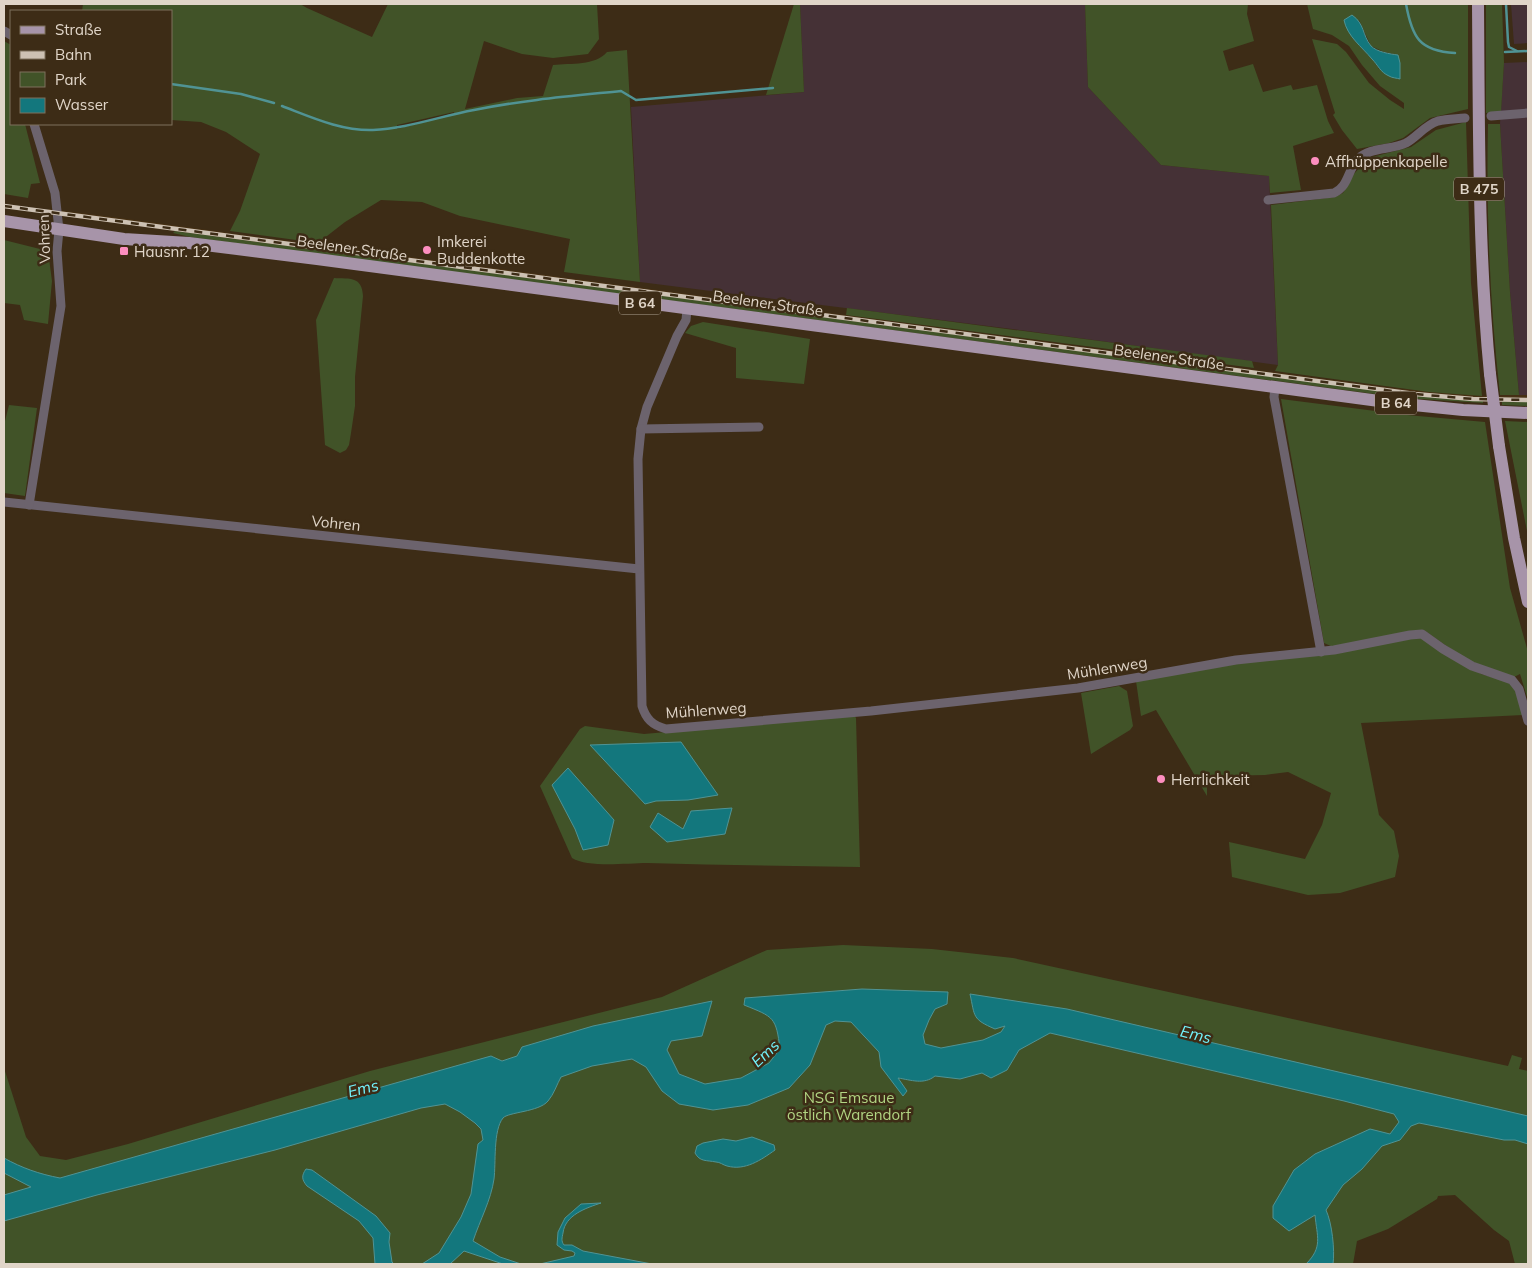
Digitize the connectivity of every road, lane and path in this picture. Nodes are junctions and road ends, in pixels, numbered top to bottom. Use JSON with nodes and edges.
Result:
{"nodes":[{"id":1,"x":1478,"y":4,"type":"edge"},
{"id":2,"x":1528,"y":113,"type":"edge"},
{"id":3,"x":1491,"y":116,"type":"dead end"},
{"id":4,"x":1465,"y":118,"type":"dead end"},
{"id":5,"x":34,"y":125,"type":"edge"},
{"id":6,"x":1268,"y":200,"type":"dead end"},
{"id":7,"x":4,"y":221,"type":"edge"},
{"id":8,"x":59,"y":230,"type":"junction"},
{"id":9,"x":688,"y":309,"type":"junction"},
{"id":10,"x":1275,"y":387,"type":"junction"},
{"id":11,"x":1528,"y":413,"type":"edge"},
{"id":12,"x":759,"y":427,"type":"dead end"},
{"id":13,"x":641,"y":429,"type":"junction"},
{"id":14,"x":4,"y":502,"type":"edge"},
{"id":15,"x":29,"y":505,"type":"junction"},
{"id":16,"x":639,"y":569,"type":"junction"},
{"id":17,"x":1521,"y":570,"type":"junction"},
{"id":18,"x":1528,"y":583,"type":"edge"},
{"id":19,"x":1528,"y":602,"type":"edge"},
{"id":20,"x":1321,"y":652,"type":"junction"},
{"id":21,"x":1528,"y":721,"type":"edge"}],
"edges":[{"from":1,"to":17,"type":"main road","number":"B 475","bridge":true},
{"from":2,"to":3,"type":"street"},
{"from":4,"to":6,"type":"street"},
{"from":5,"to":8,"type":"street","name":"Vohren"},
{"from":7,"to":8,"type":"main road","name":"Beelener Straße","number":"B 64"},
{"from":8,"to":9,"type":"main road","name":"Beelener Straße","number":"B 64"},
{"from":8,"to":15,"type":"street","name":"Vohren"},
{"from":9,"to":10,"type":"main road","name":"Beelener Straße","number":"B 64"},
{"from":9,"to":13,"type":"street"},
{"from":10,"to":11,"type":"main road","name":"Beelener Straße","number":"B 64"},
{"from":10,"to":20,"type":"street"},
{"from":12,"to":13,"type":"street"},
{"from":13,"to":16,"type":"street"},
{"from":14,"to":15,"type":"street","name":"Vohren"},
{"from":15,"to":16,"type":"street","name":"Vohren"},
{"from":16,"to":20,"type":"street","name":"Mühlenweg"},
{"from":17,"to":18,"type":"main road"},
{"from":17,"to":19,"type":"main road","number":"B 475"},
{"from":20,"to":21,"type":"street","name":"Mühlenweg"}]}
